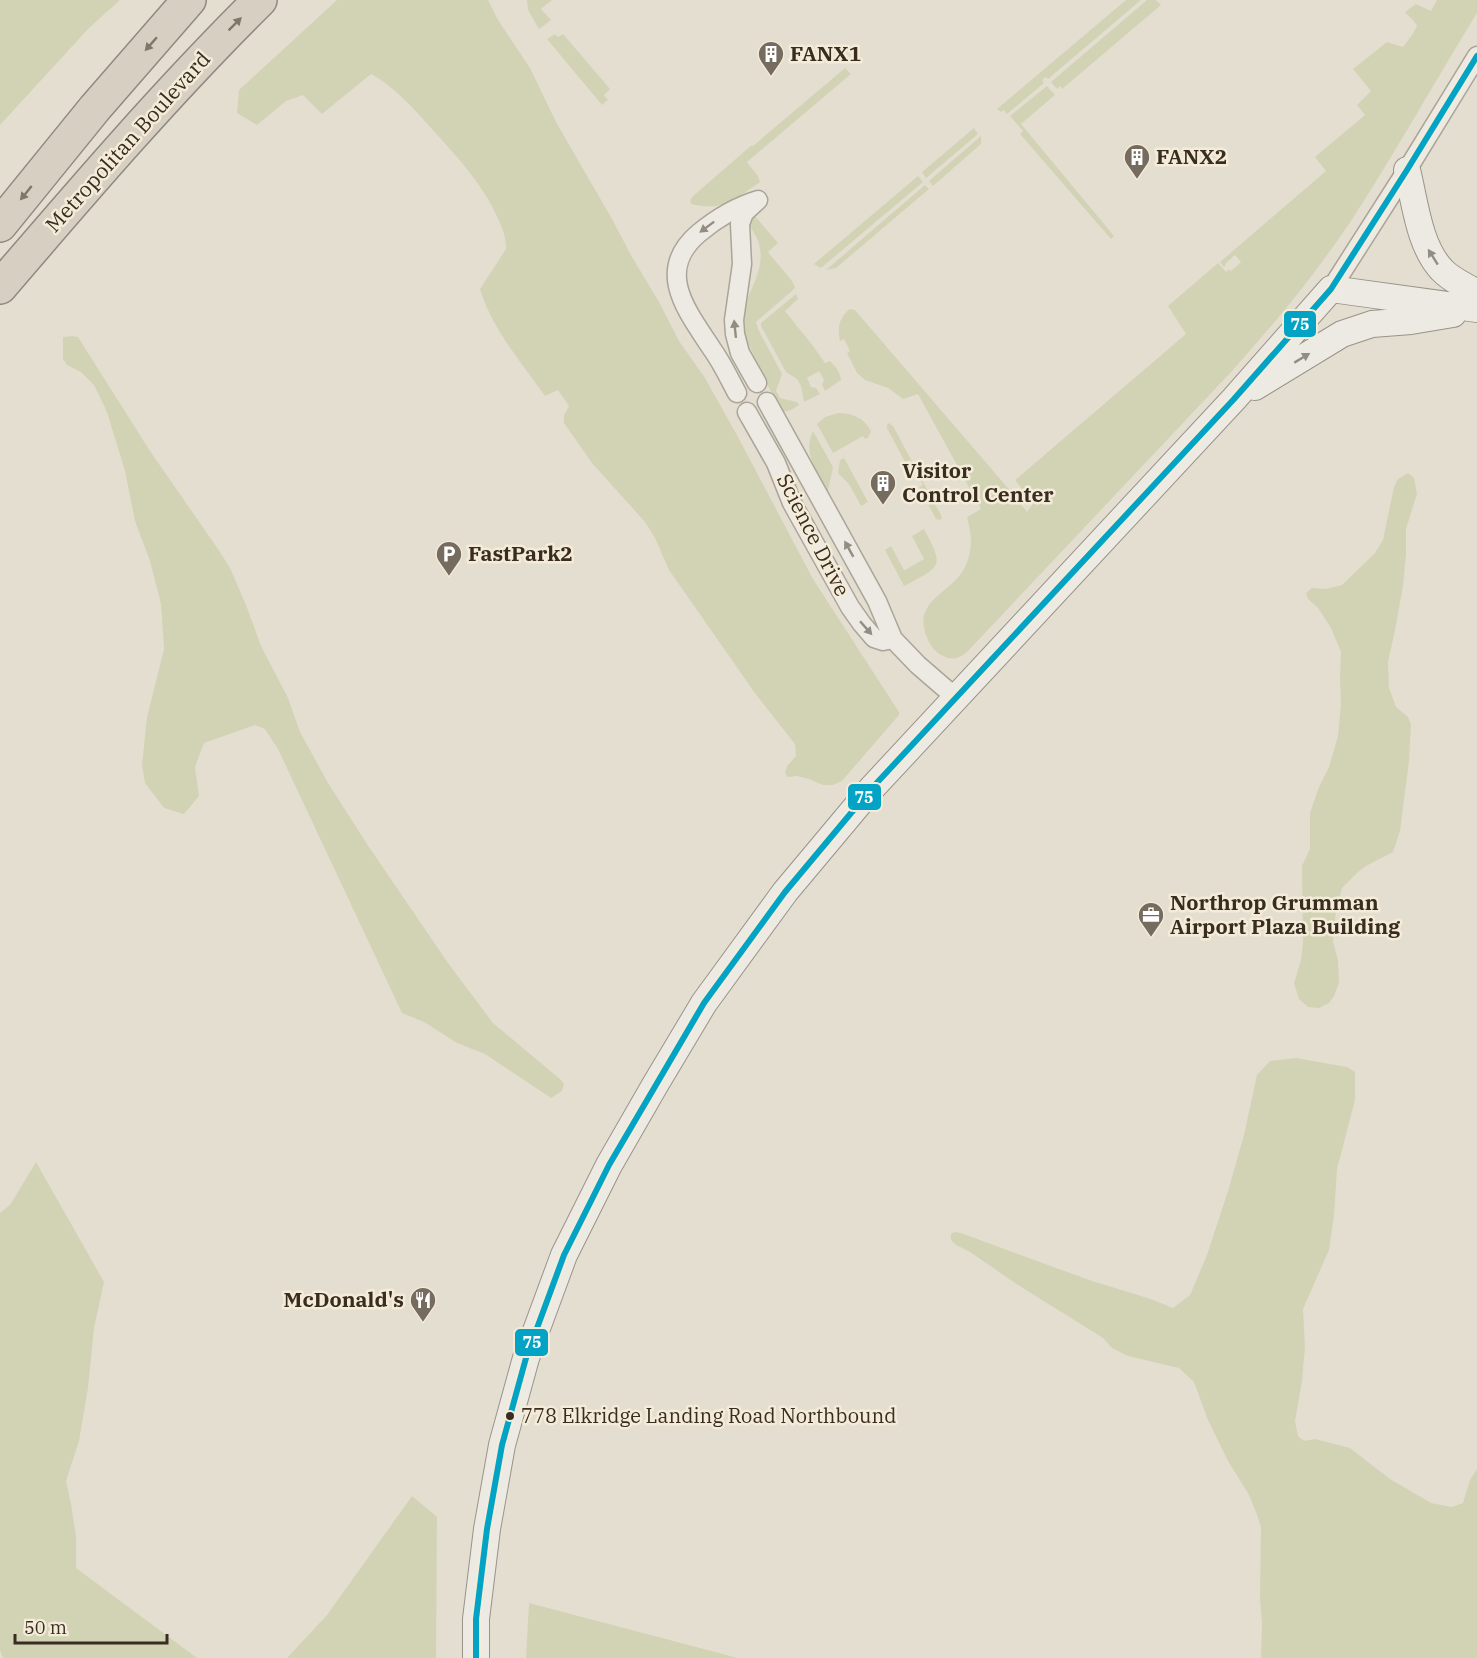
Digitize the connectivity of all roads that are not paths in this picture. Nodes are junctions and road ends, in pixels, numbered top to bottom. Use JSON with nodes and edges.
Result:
{"nodes":[{"id":1,"x":189,"y":0,"type":"edge"},
{"id":2,"x":260,"y":0,"type":"edge"},
{"id":3,"x":1477,"y":56,"type":"edge"},
{"id":4,"x":1407,"y":170,"type":"junction"},
{"id":5,"x":0,"y":225,"type":"edge"},
{"id":6,"x":0,"y":287,"type":"edge"},
{"id":7,"x":1331,"y":290,"type":"junction"},
{"id":8,"x":1477,"y":293,"type":"edge"},
{"id":9,"x":1477,"y":310,"type":"edge"},
{"id":10,"x":757,"y":383,"type":"dead end"},
{"id":11,"x":737,"y":393,"type":"dead end"},
{"id":12,"x":1234,"y":399,"type":"junction"},
{"id":13,"x":767,"y":402,"type":"dead end"},
{"id":14,"x":747,"y":412,"type":"dead end"},
{"id":15,"x":893,"y":639,"type":"junction"},
{"id":16,"x":955,"y":697,"type":"junction"},
{"id":17,"x":476,"y":1658,"type":"edge"}],
"edges":[{"from":1,"to":5,"type":"highway","name":"Metropolitan Boulevard","one_way":true},
{"from":6,"to":2,"type":"highway","name":"Metropolitan Boulevard","one_way":true},
{"from":3,"to":4,"type":"street"},
{"from":4,"to":7,"type":"street"},
{"from":8,"to":4,"type":"main road","one_way":true},
{"from":7,"to":9,"type":"main road"},
{"from":7,"to":12,"type":"main road"},
{"from":12,"to":9,"type":"main road","one_way":true},
{"from":10,"to":11,"type":"street","one_way":true},
{"from":12,"to":16,"type":"main road"},
{"from":15,"to":13,"type":"street","name":"Science Drive","one_way":true},
{"from":14,"to":15,"type":"street","name":"Science Drive","one_way":true},
{"from":15,"to":16,"type":"street","name":"Science Drive"},
{"from":16,"to":17,"type":"main road"}]}
